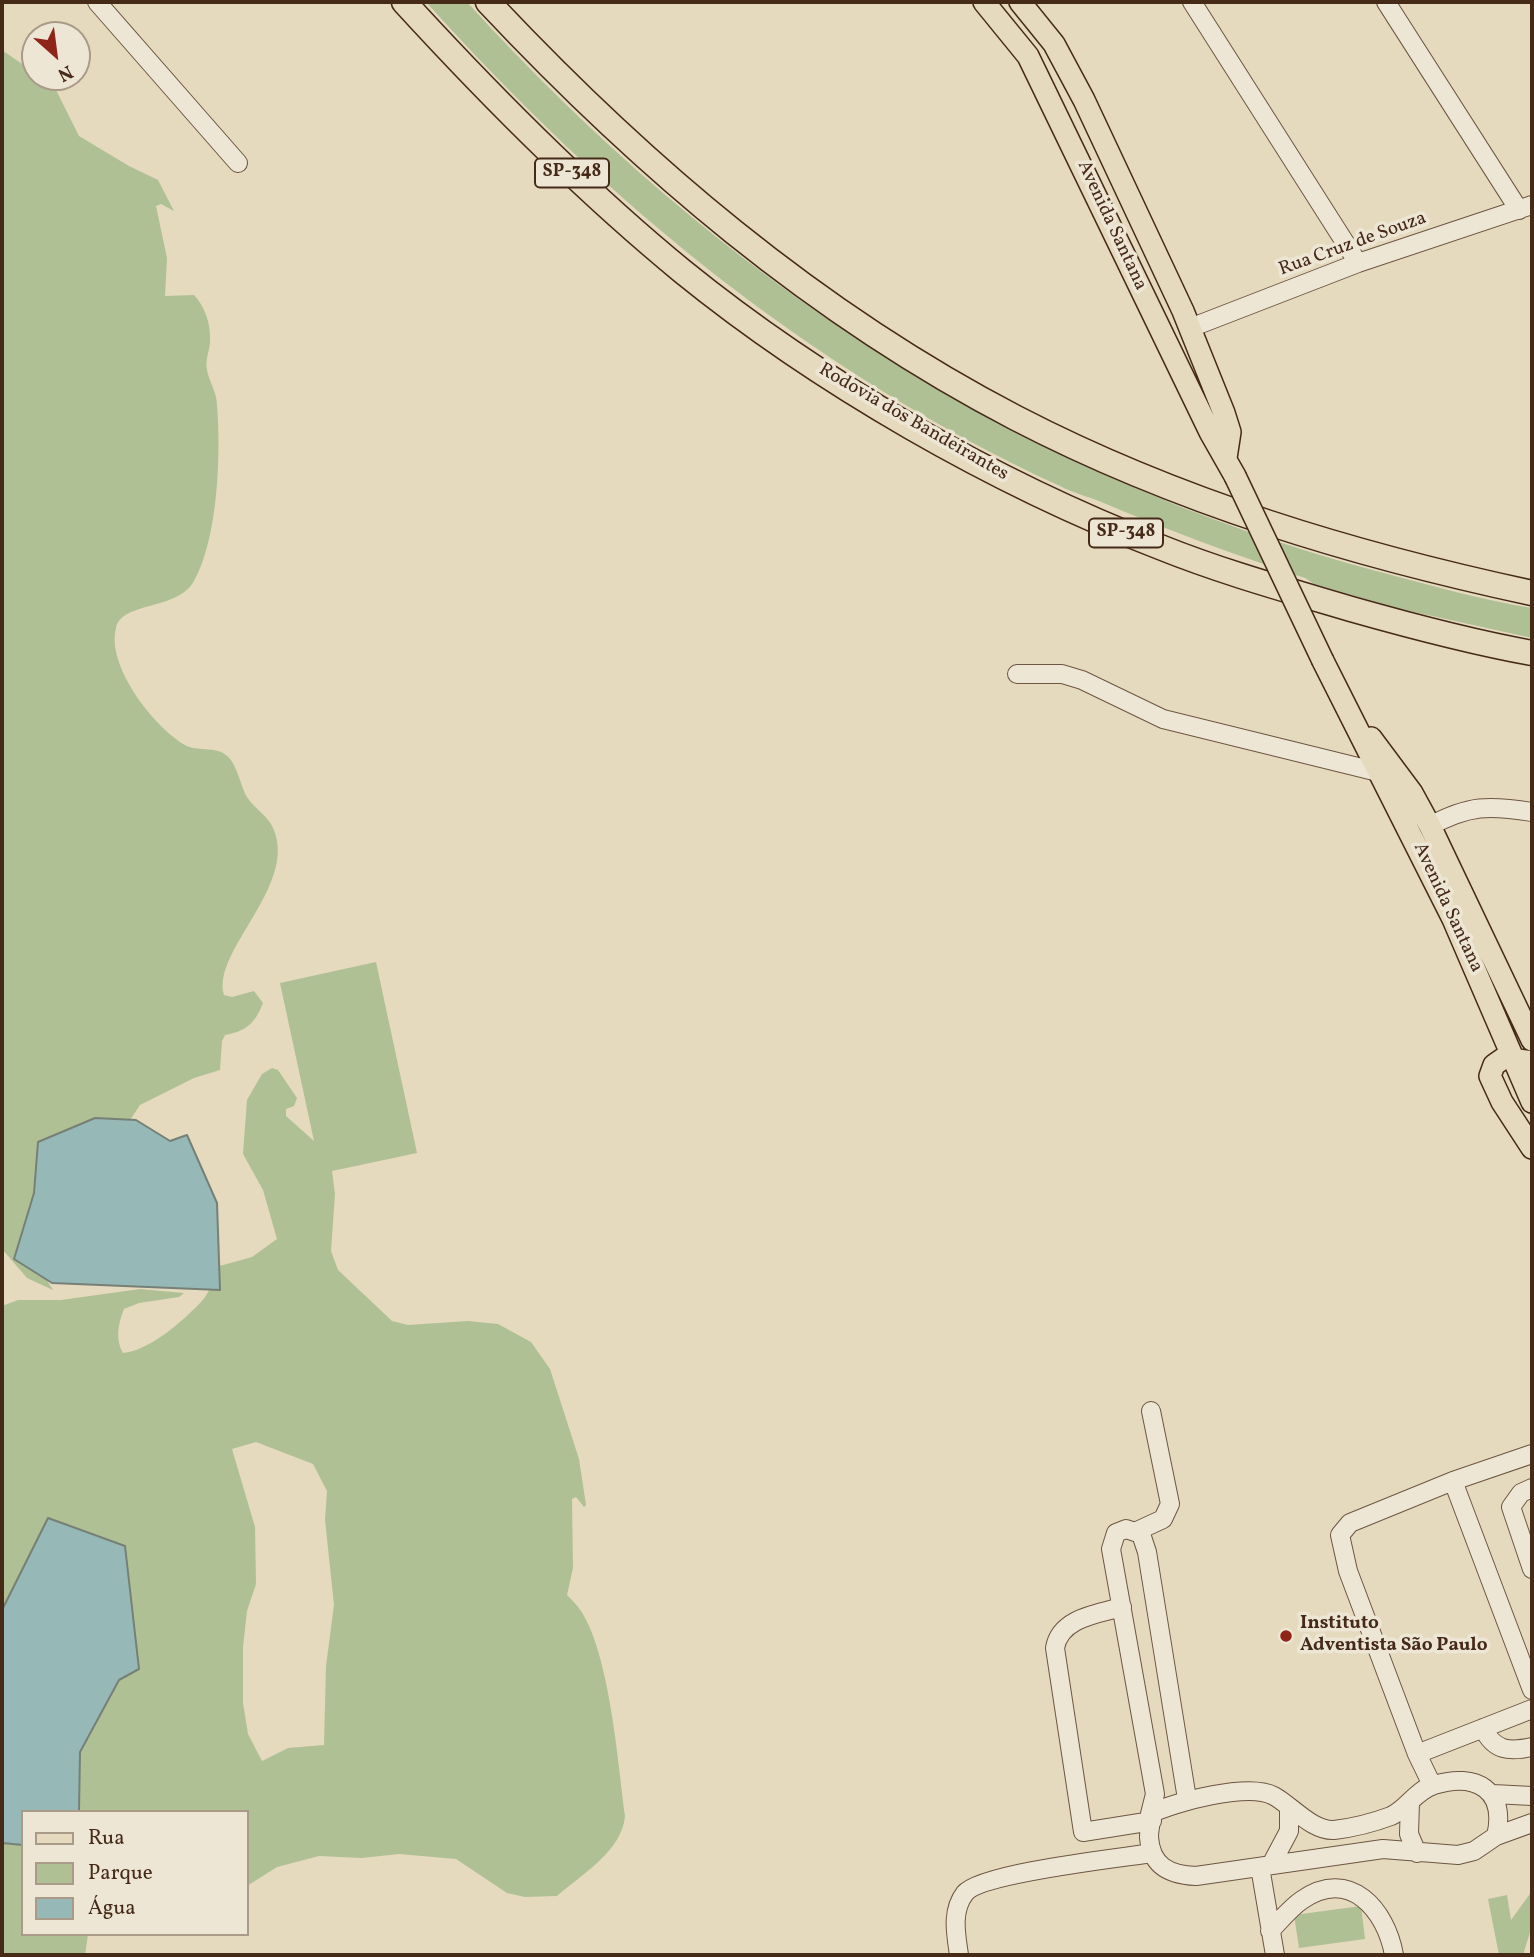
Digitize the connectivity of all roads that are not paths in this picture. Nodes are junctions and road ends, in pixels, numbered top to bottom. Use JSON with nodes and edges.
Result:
{"nodes":[{"id":1,"x":97,"y":2,"type":"edge"},
{"id":2,"x":404,"y":2,"type":"edge"},
{"id":3,"x":488,"y":2,"type":"edge"},
{"id":4,"x":984,"y":2,"type":"edge"},
{"id":5,"x":1020,"y":2,"type":"edge"},
{"id":6,"x":1192,"y":2,"type":"edge"},
{"id":7,"x":1386,"y":2,"type":"edge"},
{"id":8,"x":238,"y":163,"type":"dead end"},
{"id":9,"x":1526,"y":207,"type":"edge"},
{"id":10,"x":1358,"y":263,"type":"junction"},
{"id":11,"x":1190,"y":328,"type":"junction"},
{"id":12,"x":1231,"y":467,"type":"junction"},
{"id":13,"x":1532,"y":593,"type":"edge"},
{"id":14,"x":1532,"y":653,"type":"edge"},
{"id":15,"x":1017,"y":674,"type":"dead end"},
{"id":16,"x":1354,"y":718,"type":"junction"},
{"id":17,"x":1378,"y":772,"type":"junction"},
{"id":18,"x":1532,"y":812,"type":"edge"},
{"id":19,"x":1430,"y":826,"type":"junction"},
{"id":20,"x":1532,"y":1040,"type":"edge"},
{"id":21,"x":1522,"y":1060,"type":"edge"},
{"id":22,"x":1532,"y":1102,"type":"edge"},
{"id":23,"x":1532,"y":1149,"type":"edge"},
{"id":24,"x":1151,"y":1411,"type":"dead end"},
{"id":25,"x":1532,"y":1454,"type":"edge"},
{"id":26,"x":1453,"y":1481,"type":"junction"},
{"id":27,"x":1532,"y":1488,"type":"edge"},
{"id":28,"x":1136,"y":1531,"type":"junction"},
{"id":29,"x":1532,"y":1569,"type":"edge"},
{"id":30,"x":1122,"y":1607,"type":"junction"},
{"id":31,"x":1532,"y":1690,"type":"edge"},
{"id":32,"x":1532,"y":1709,"type":"edge"},
{"id":33,"x":1483,"y":1728,"type":"junction"},
{"id":34,"x":1532,"y":1747,"type":"edge"},
{"id":35,"x":1417,"y":1754,"type":"junction"},
{"id":36,"x":1433,"y":1785,"type":"junction"},
{"id":37,"x":1493,"y":1794,"type":"junction"},
{"id":38,"x":1532,"y":1796,"type":"edge"},
{"id":39,"x":1186,"y":1799,"type":"junction"},
{"id":40,"x":1410,"y":1802,"type":"junction"},
{"id":41,"x":1289,"y":1807,"type":"junction"},
{"id":42,"x":1151,"y":1818,"type":"junction"},
{"id":43,"x":1532,"y":1823,"type":"edge"},
{"id":44,"x":1496,"y":1836,"type":"junction"},
{"id":45,"x":1152,"y":1853,"type":"junction"},
{"id":46,"x":1417,"y":1853,"type":"junction"},
{"id":47,"x":1266,"y":1865,"type":"junction"},
{"id":48,"x":1270,"y":1931,"type":"junction"},
{"id":49,"x":959,"y":1955,"type":"edge"},
{"id":50,"x":1275,"y":1955,"type":"edge"},
{"id":51,"x":1394,"y":1955,"type":"edge"}],
"edges":[{"from":1,"to":8,"type":"street"},
{"from":2,"to":14,"type":"highway","name":"Rodovia dos Bandeirantes","number":"SP-348"},
{"from":3,"to":13,"type":"highway","number":"SP-348"},
{"from":4,"to":12,"type":"main road","name":"Avenida Santana"},
{"from":5,"to":11,"type":"main road","name":"Avenida Santana"},
{"from":6,"to":10,"type":"street"},
{"from":7,"to":9,"type":"street"},
{"from":9,"to":10,"type":"street","name":"Rua Cruz de Souza"},
{"from":10,"to":11,"type":"street","name":"Rua Cruz de Souza"},
{"from":11,"to":12,"type":"main road","name":"Avenida Santana"},
{"from":12,"to":16,"type":"main road","name":"Avenida Santana","bridge":true},
{"from":15,"to":17,"type":"street"},
{"from":16,"to":17,"type":"main road","name":"Avenida Santana"},
{"from":16,"to":19,"type":"main road","name":"Avenida Santana"},
{"from":17,"to":21,"type":"main road","name":"Avenida Santana"},
{"from":18,"to":19,"type":"street"},
{"from":19,"to":20,"type":"main road","name":"Avenida Santana"},
{"from":21,"to":22,"type":"main road","name":"Avenida Santana"},
{"from":21,"to":23,"type":"main road"},
{"from":24,"to":28,"type":"street"},
{"from":25,"to":26,"type":"street"},
{"from":26,"to":31,"type":"street"},
{"from":26,"to":35,"type":"street"},
{"from":27,"to":29,"type":"street"},
{"from":28,"to":30,"type":"street"},
{"from":28,"to":39,"type":"street"},
{"from":30,"to":42,"type":"street"},
{"from":30,"to":42,"type":"street"},
{"from":32,"to":33,"type":"street"},
{"from":33,"to":34,"type":"street"},
{"from":33,"to":35,"type":"street"},
{"from":35,"to":36,"type":"street"},
{"from":36,"to":37,"type":"street"},
{"from":36,"to":40,"type":"street"},
{"from":37,"to":38,"type":"street"},
{"from":37,"to":44,"type":"street"},
{"from":39,"to":41,"type":"street"},
{"from":39,"to":42,"type":"street"},
{"from":40,"to":41,"type":"street"},
{"from":40,"to":46,"type":"street"},
{"from":41,"to":47,"type":"street"},
{"from":42,"to":45,"type":"street"},
{"from":43,"to":44,"type":"street"},
{"from":44,"to":46,"type":"street"},
{"from":45,"to":47,"type":"street"},
{"from":45,"to":49,"type":"street"},
{"from":46,"to":47,"type":"street"},
{"from":47,"to":48,"type":"street"},
{"from":48,"to":50,"type":"street"},
{"from":48,"to":51,"type":"street"}]}
